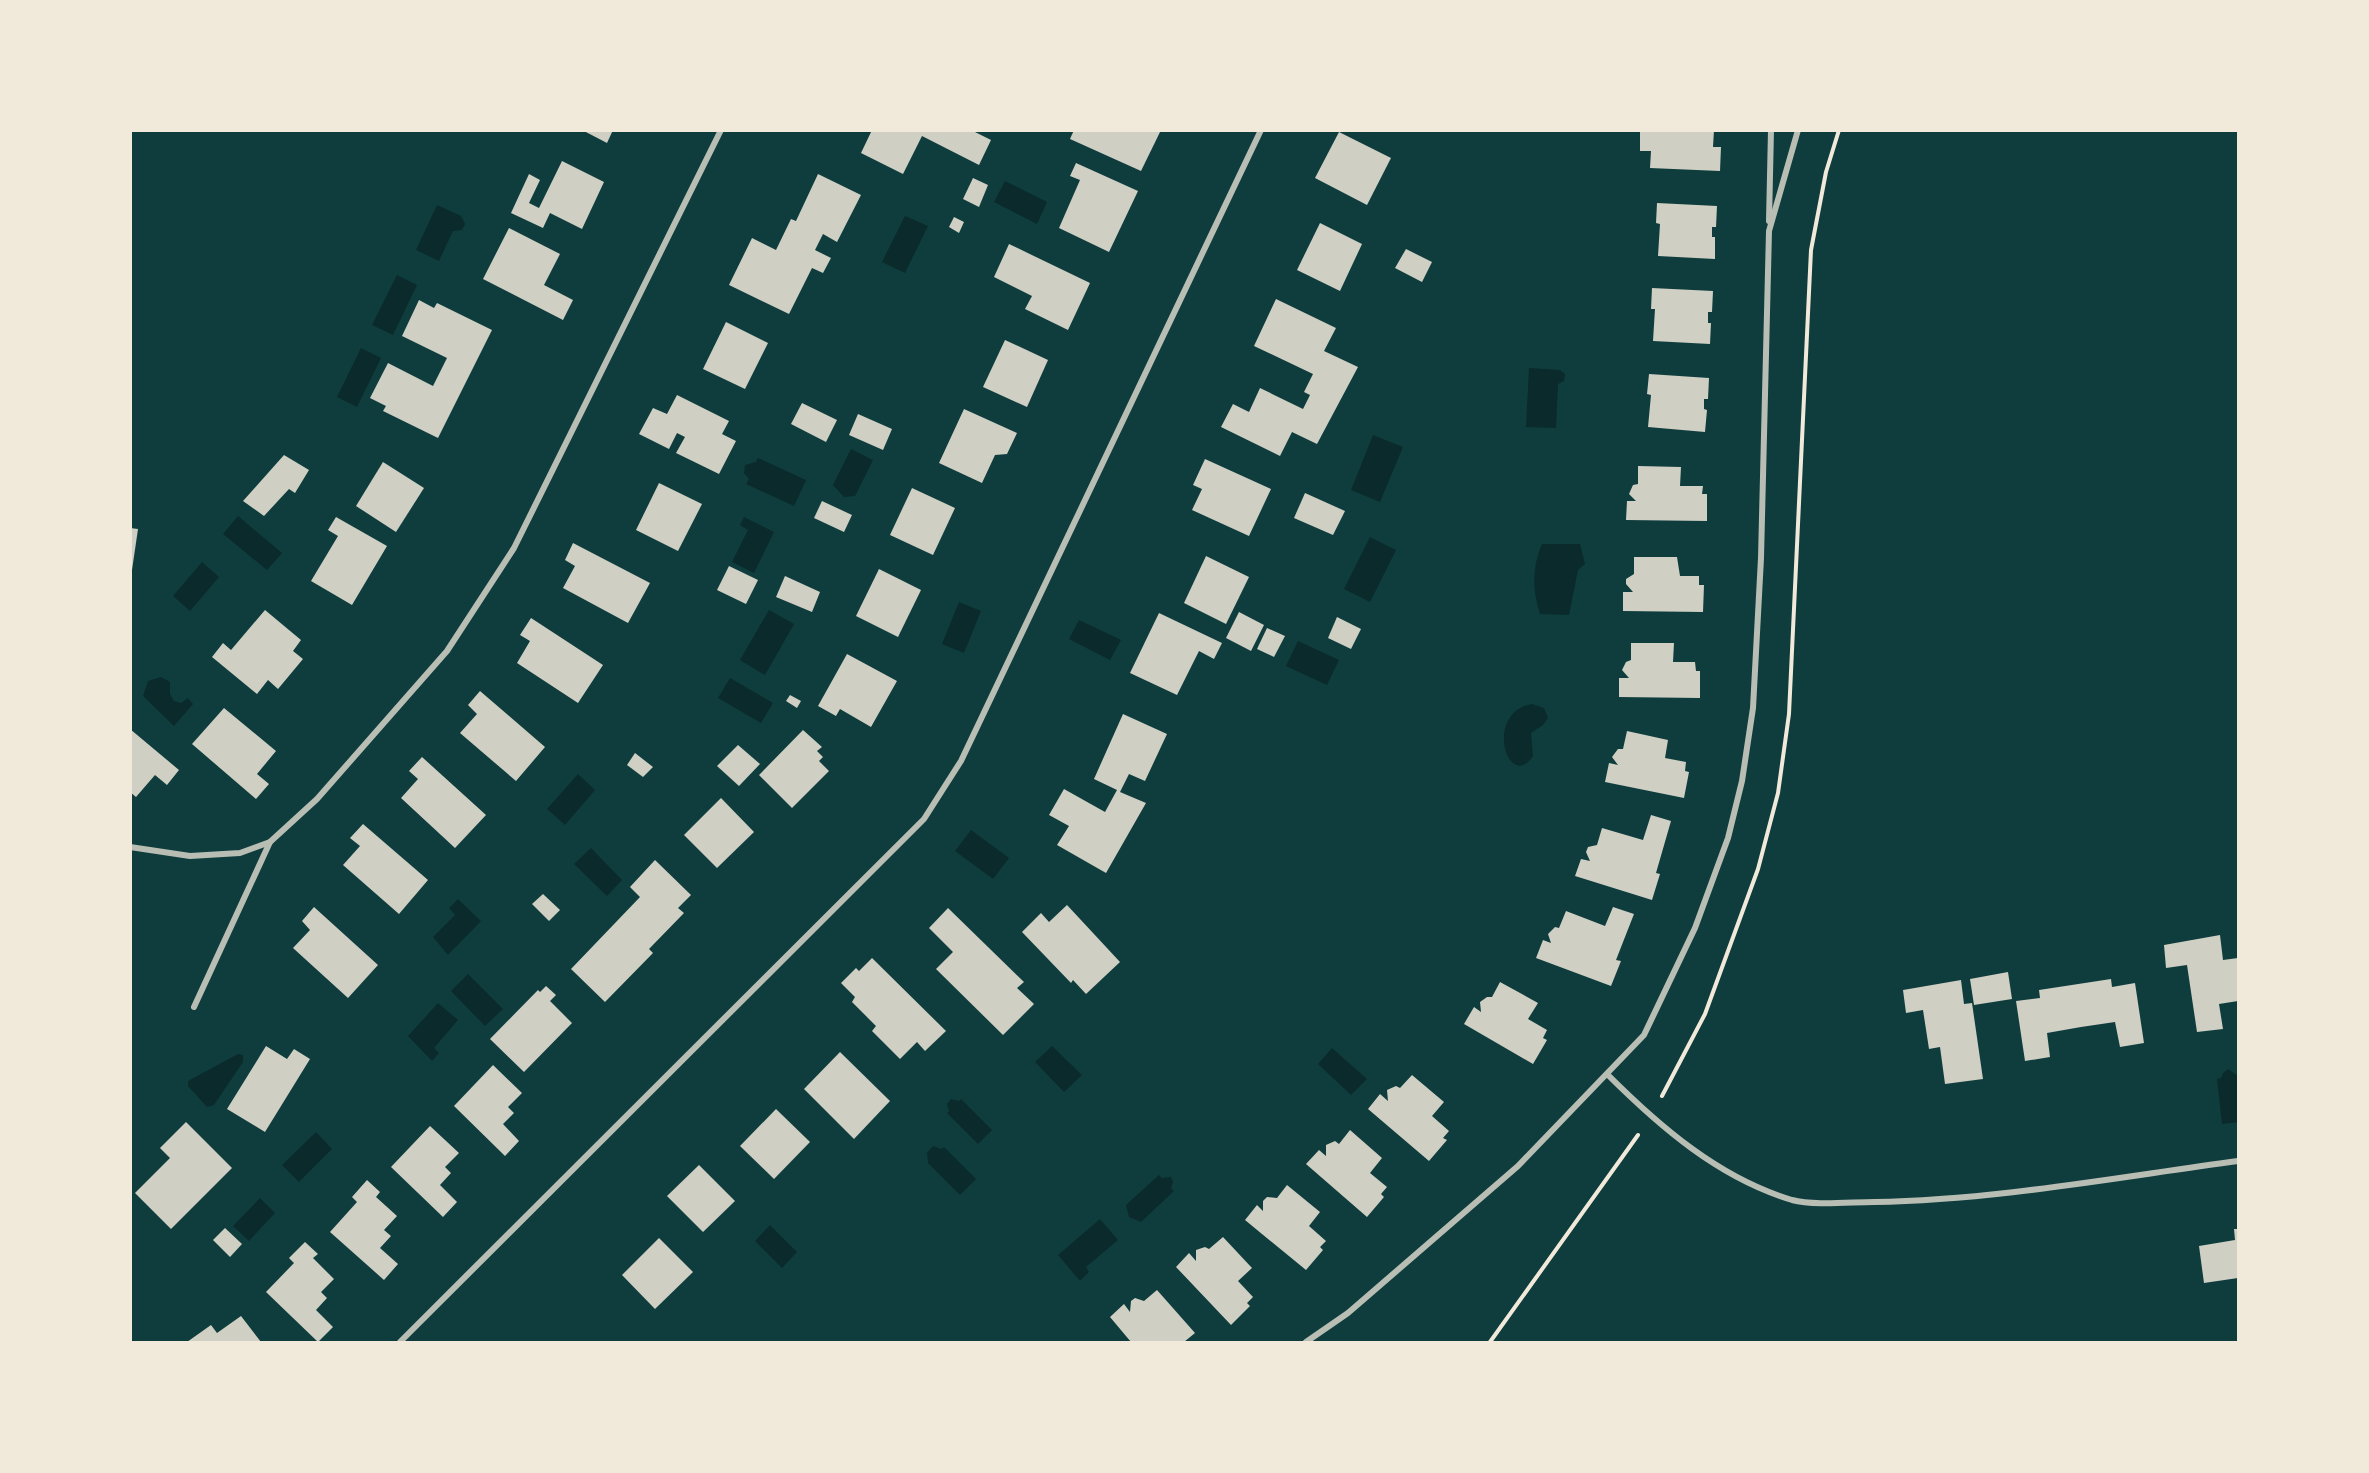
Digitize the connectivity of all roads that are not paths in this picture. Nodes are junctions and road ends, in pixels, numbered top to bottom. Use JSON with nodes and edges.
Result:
{"nodes":[{"id":1,"x":721,"y":130,"type":"edge"},
{"id":2,"x":1261,"y":130,"type":"edge"},
{"id":3,"x":1771,"y":130,"type":"edge"},
{"id":4,"x":1798,"y":130,"type":"edge"},
{"id":5,"x":1769,"y":231,"type":"junction"},
{"id":6,"x":270,"y":842,"type":"junction"},
{"id":7,"x":130,"y":847,"type":"edge"},
{"id":8,"x":194,"y":1007,"type":"dead end"},
{"id":9,"x":1607,"y":1074,"type":"junction"},
{"id":10,"x":2238,"y":1161,"type":"edge"},
{"id":11,"x":400,"y":1342,"type":"edge"},
{"id":12,"x":1306,"y":1342,"type":"edge"}],
"edges":[{"from":1,"to":6,"type":"street"},
{"from":2,"to":11,"type":"street"},
{"from":3,"to":5,"type":"street"},
{"from":4,"to":5,"type":"street"},
{"from":5,"to":9,"type":"street"},
{"from":6,"to":7,"type":"street"},
{"from":6,"to":8,"type":"street"},
{"from":9,"to":10,"type":"street"},
{"from":9,"to":12,"type":"street"}]}
